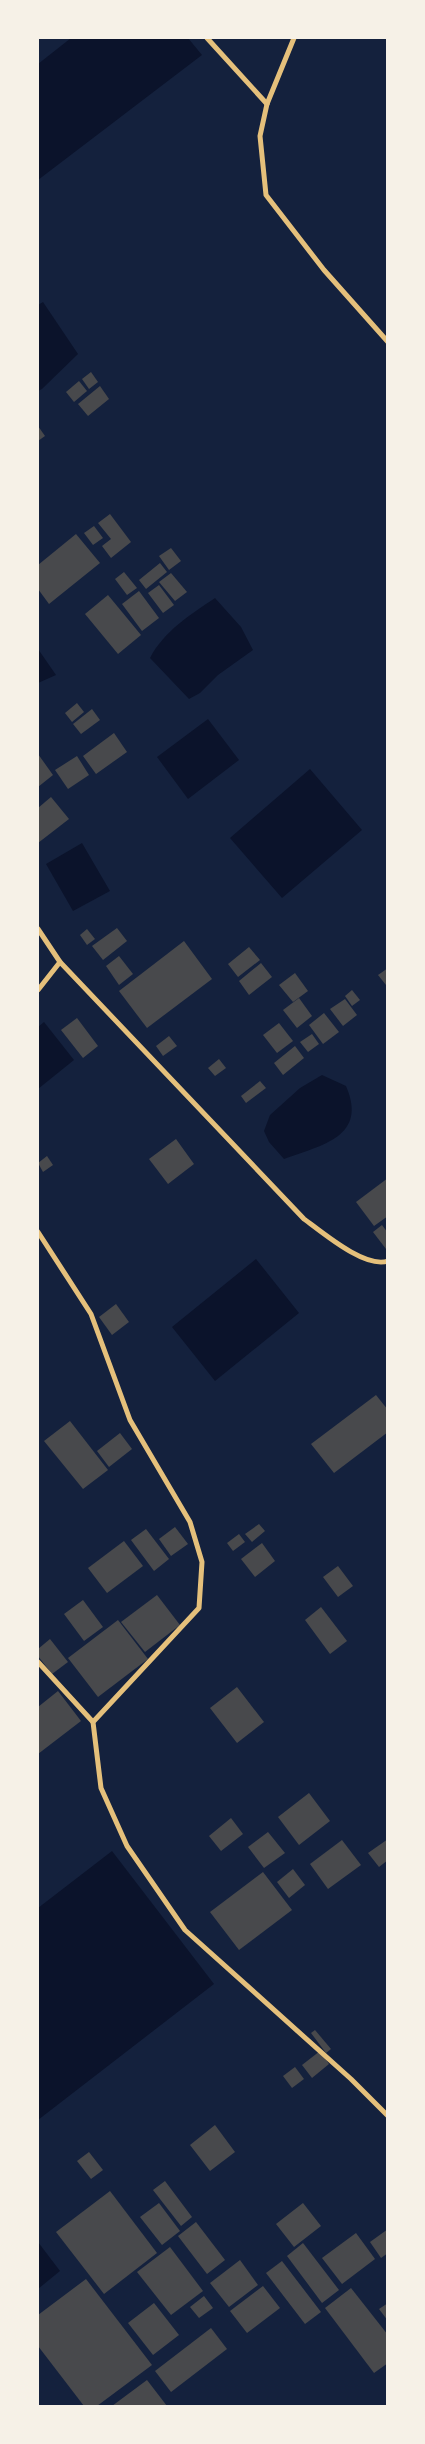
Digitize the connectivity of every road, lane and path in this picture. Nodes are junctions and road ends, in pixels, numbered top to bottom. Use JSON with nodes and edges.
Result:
{"nodes":[{"id":1,"x":207,"y":38,"type":"edge"},
{"id":2,"x":294,"y":38,"type":"edge"},
{"id":3,"x":267,"y":104,"type":"junction"},
{"id":4,"x":388,"y":342,"type":"edge"},
{"id":5,"x":38,"y":929,"type":"edge"},
{"id":6,"x":60,"y":962,"type":"junction"},
{"id":7,"x":38,"y":990,"type":"edge"},
{"id":8,"x":38,"y":1232,"type":"edge"},
{"id":9,"x":388,"y":1261,"type":"edge"},
{"id":10,"x":38,"y":1662,"type":"edge"},
{"id":11,"x":92,"y":1722,"type":"junction"},
{"id":12,"x":388,"y":2116,"type":"edge"}],
"edges":[{"from":1,"to":3,"type":"street"},
{"from":2,"to":3,"type":"street"},
{"from":3,"to":4,"type":"street"},
{"from":5,"to":6,"type":"street"},
{"from":6,"to":7,"type":"street"},
{"from":6,"to":9,"type":"street"},
{"from":8,"to":11,"type":"street"},
{"from":10,"to":11,"type":"street"},
{"from":11,"to":12,"type":"street"}]}
